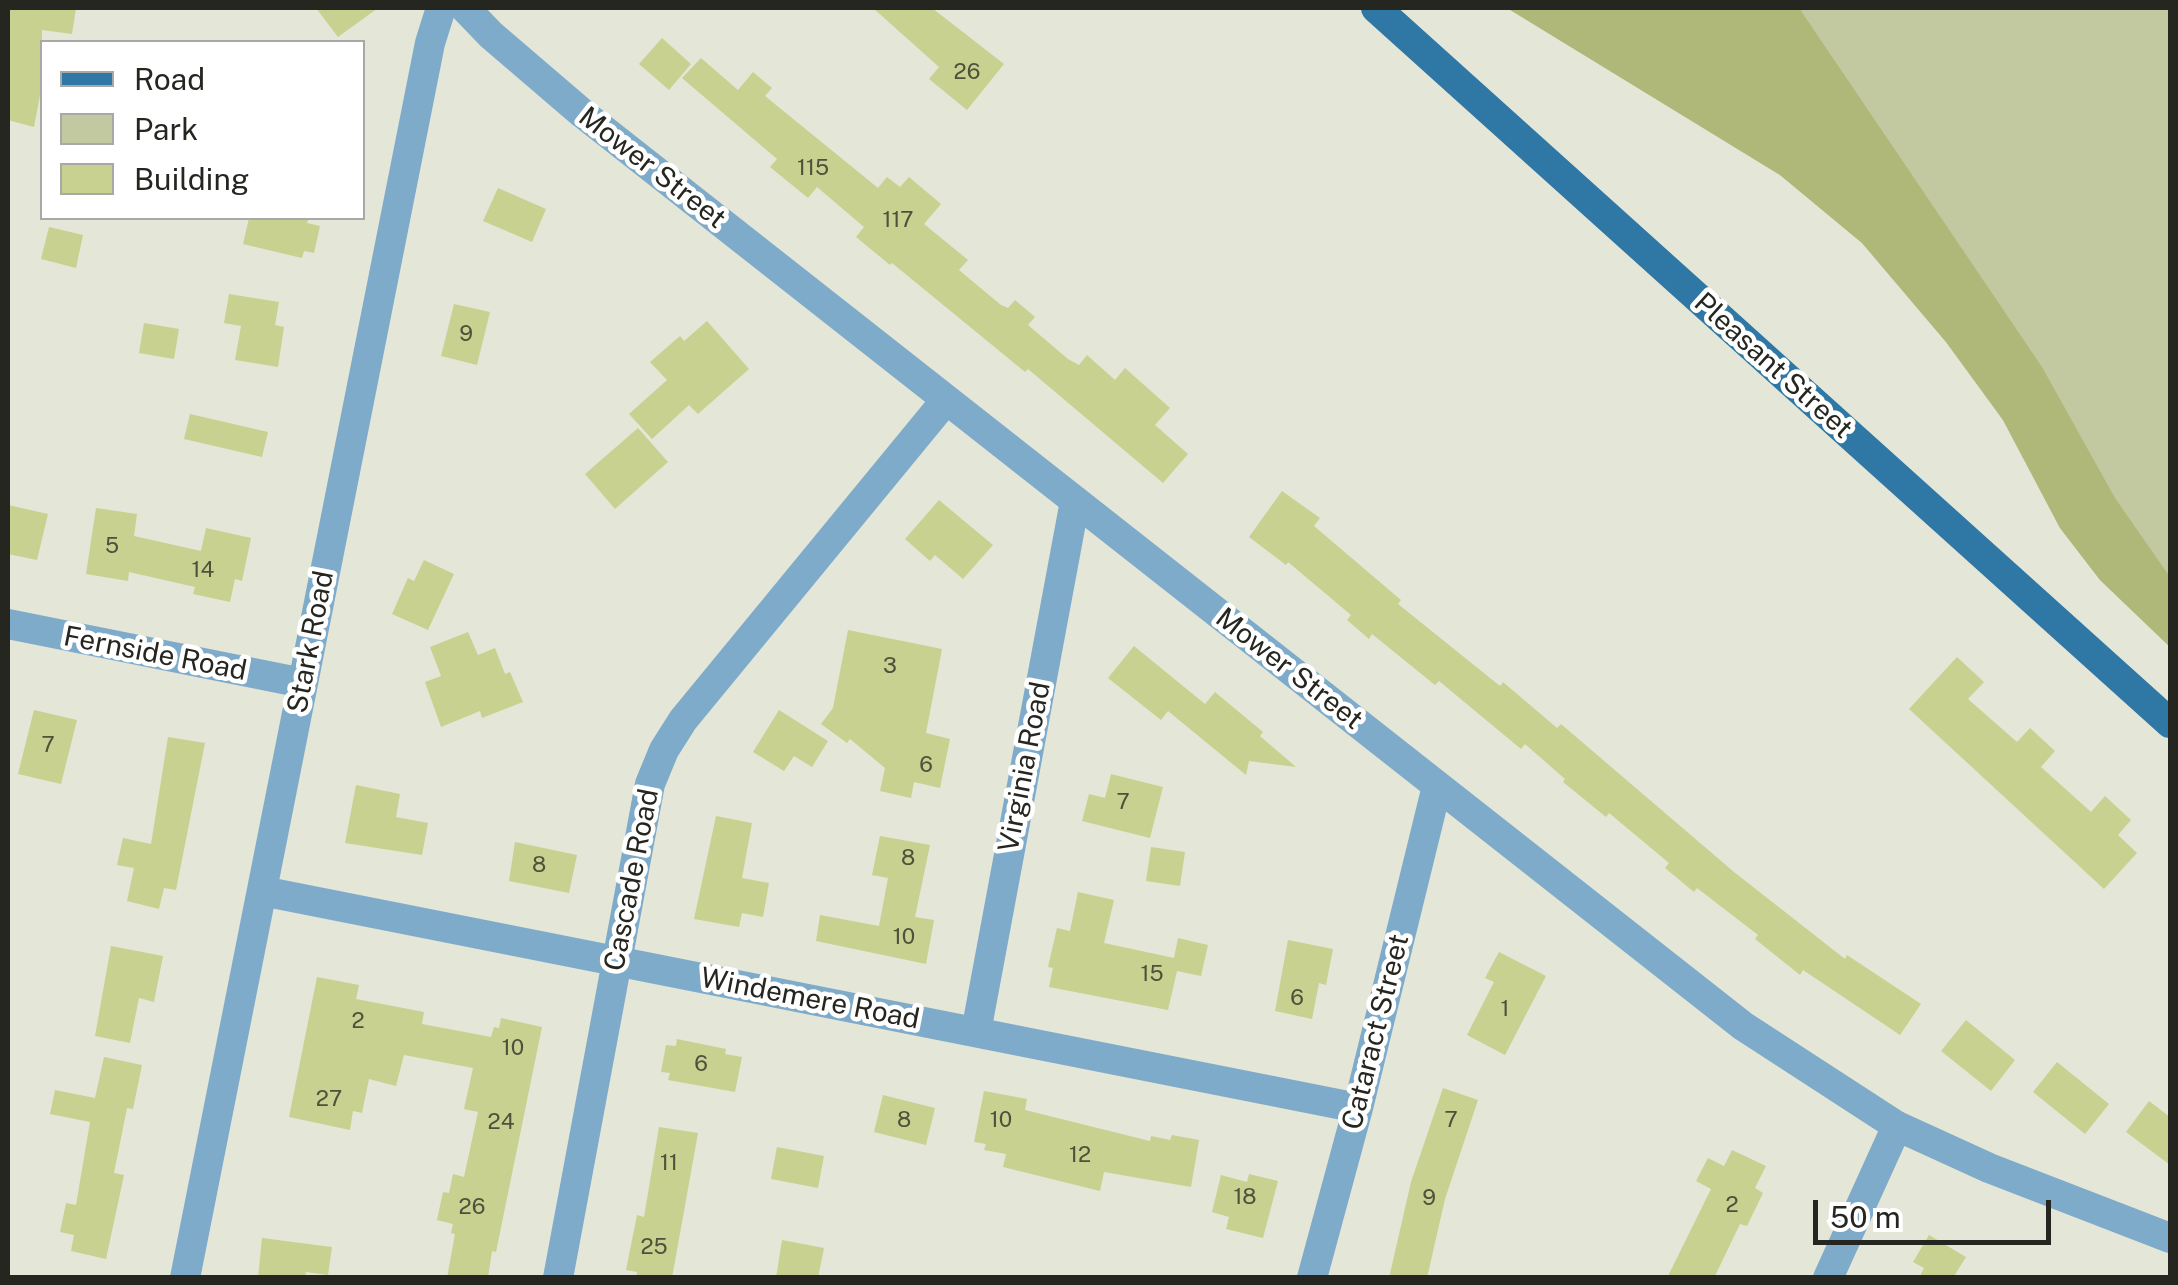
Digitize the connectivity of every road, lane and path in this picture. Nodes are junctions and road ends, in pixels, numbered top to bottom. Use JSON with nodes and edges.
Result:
{"nodes":[{"id":1,"x":442,"y":8,"type":"edge"},
{"id":2,"x":465,"y":8,"type":"edge"},
{"id":3,"x":1376,"y":8,"type":"edge"},
{"id":4,"x":946,"y":400,"type":"junction"},
{"id":5,"x":1075,"y":501,"type":"junction"},
{"id":6,"x":8,"y":624,"type":"edge"},
{"id":7,"x":303,"y":683,"type":"junction"},
{"id":8,"x":2170,"y":723,"type":"edge"},
{"id":9,"x":1437,"y":786,"type":"junction"},
{"id":10,"x":262,"y":890,"type":"junction"},
{"id":11,"x":616,"y":961,"type":"junction"},
{"id":12,"x":976,"y":1032,"type":"junction"},
{"id":13,"x":1358,"y":1108,"type":"junction"},
{"id":14,"x":1897,"y":1126,"type":"junction"},
{"id":15,"x":2170,"y":1238,"type":"edge"},
{"id":16,"x":185,"y":1278,"type":"edge"},
{"id":17,"x":558,"y":1278,"type":"edge"},
{"id":18,"x":1312,"y":1278,"type":"edge"},
{"id":19,"x":1828,"y":1278,"type":"edge"}],
"edges":[{"from":1,"to":7,"type":"street","name":"Stark Road"},
{"from":2,"to":4,"type":"street","name":"Mower Street"},
{"from":3,"to":8,"type":"main road","name":"Pleasant Street"},
{"from":4,"to":5,"type":"street","name":"Mower Street"},
{"from":4,"to":11,"type":"street","name":"Cascade Road"},
{"from":5,"to":9,"type":"street","name":"Mower Street"},
{"from":5,"to":12,"type":"street","name":"Virginia Road"},
{"from":6,"to":7,"type":"street","name":"Fernside Road"},
{"from":7,"to":10,"type":"street","name":"Stark Road"},
{"from":9,"to":13,"type":"street","name":"Cataract Street"},
{"from":9,"to":14,"type":"street","name":"Mower Street"},
{"from":10,"to":11,"type":"street","name":"Windemere Road"},
{"from":10,"to":16,"type":"street","name":"Stark Road"},
{"from":11,"to":12,"type":"street","name":"Windemere Road"},
{"from":11,"to":17,"type":"street","name":"Cascade Road"},
{"from":12,"to":13,"type":"street","name":"Windemere Road"},
{"from":13,"to":18,"type":"street","name":"Cataract Street"},
{"from":14,"to":15,"type":"street","name":"Mower Street"},
{"from":14,"to":19,"type":"street"}]}
